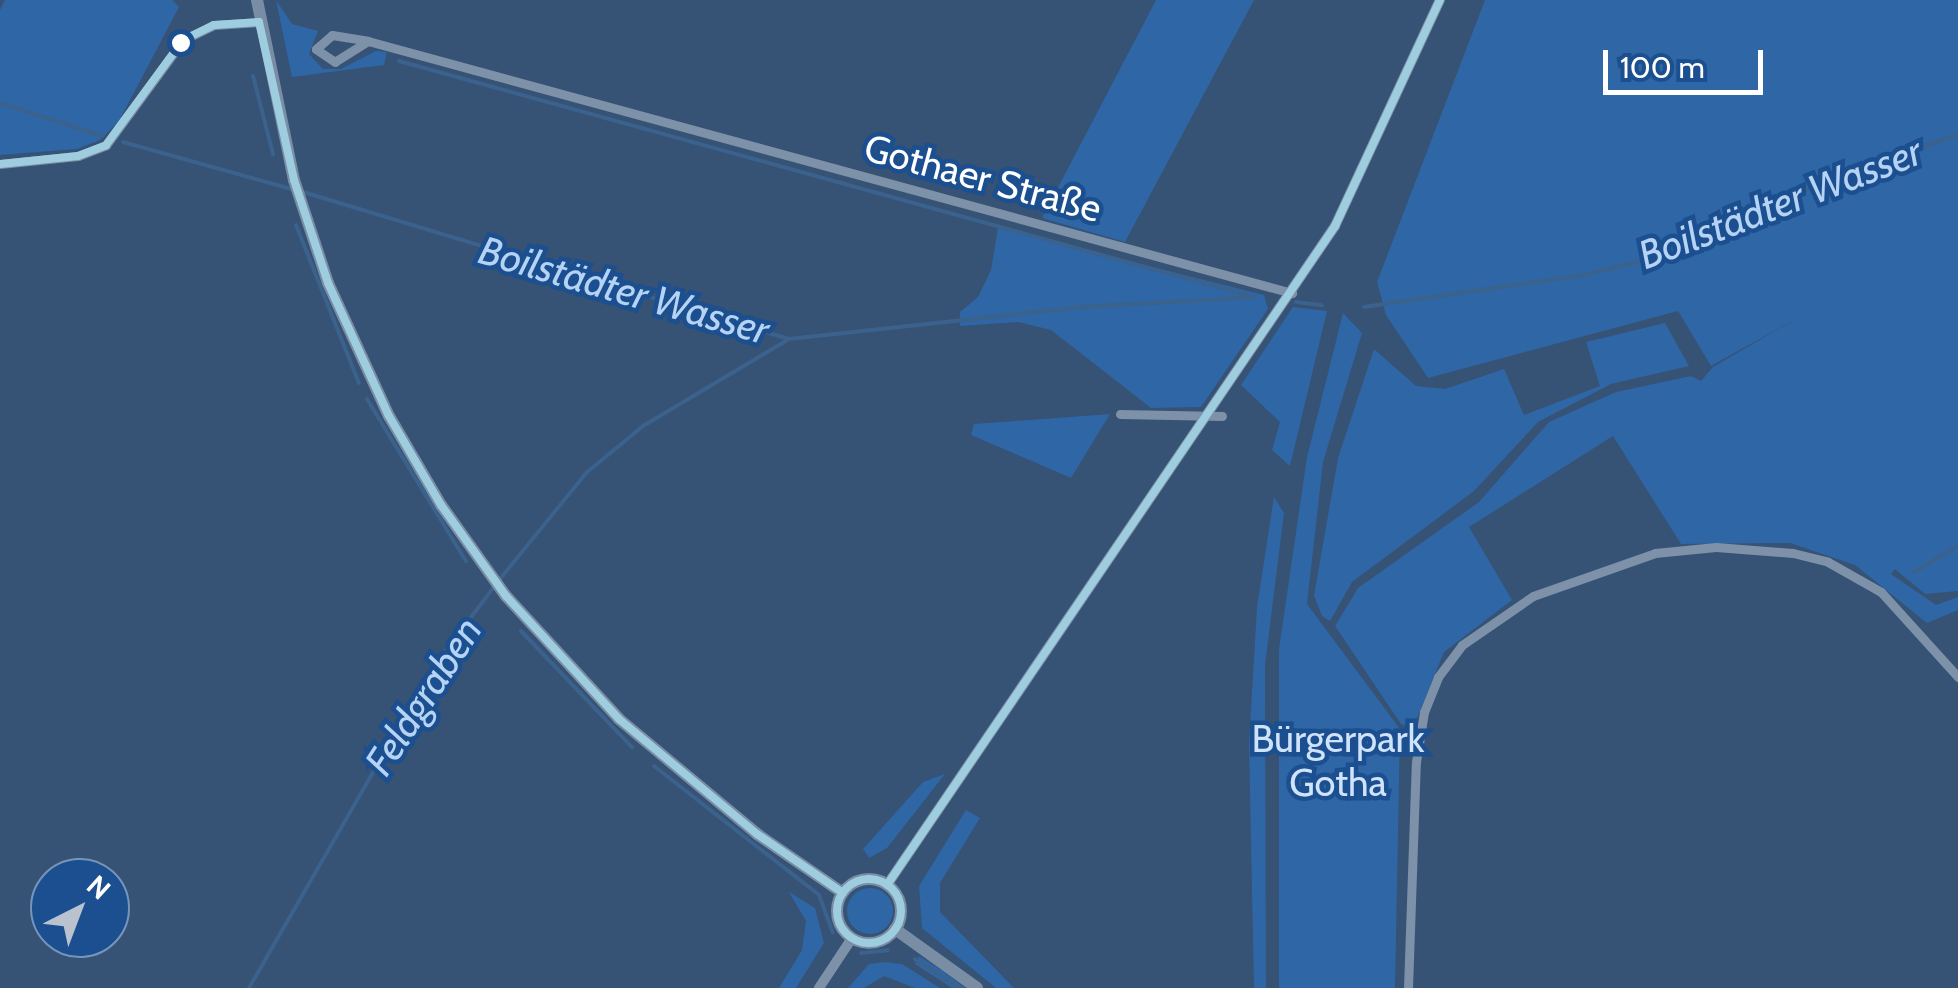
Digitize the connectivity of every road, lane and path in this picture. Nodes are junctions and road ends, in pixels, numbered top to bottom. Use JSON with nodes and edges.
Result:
{"nodes":[{"id":1,"x":257,"y":0,"type":"edge"},
{"id":2,"x":1440,"y":0,"type":"edge"},
{"id":3,"x":259,"y":22,"type":"junction"},
{"id":4,"x":368,"y":41,"type":"junction"},
{"id":5,"x":0,"y":164,"type":"edge"},
{"id":6,"x":1292,"y":293,"type":"junction"},
{"id":7,"x":1120,"y":414,"type":"dead end"},
{"id":8,"x":1208,"y":416,"type":"junction"},
{"id":9,"x":1222,"y":416,"type":"dead end"},
{"id":10,"x":1958,"y":677,"type":"edge"},
{"id":11,"x":887,"y":885,"type":"junction"},
{"id":12,"x":843,"y":893,"type":"junction"},
{"id":13,"x":895,"y":929,"type":"junction"},
{"id":14,"x":852,"y":938,"type":"junction"},
{"id":15,"x":818,"y":988,"type":"edge"},
{"id":16,"x":977,"y":988,"type":"edge"},
{"id":17,"x":1408,"y":988,"type":"edge"}],
"edges":[{"from":1,"to":3,"type":"main road"},
{"from":2,"to":6,"type":"street"},
{"from":3,"to":5,"type":"street"},
{"from":3,"to":12,"type":"main road"},
{"from":4,"to":4,"type":"street","name":"Gothaer Straße"},
{"from":4,"to":6,"type":"street","name":"Gothaer Straße"},
{"from":6,"to":8,"type":"street"},
{"from":7,"to":8,"type":"street"},
{"from":8,"to":9,"type":"street"},
{"from":8,"to":11,"type":"street"},
{"from":10,"to":17,"type":"street"},
{"from":11,"to":12,"type":"main road"},
{"from":11,"to":13,"type":"main road"},
{"from":12,"to":14,"type":"main road"},
{"from":13,"to":14,"type":"main road"},
{"from":13,"to":16,"type":"main road"},
{"from":14,"to":15,"type":"street"}]}
